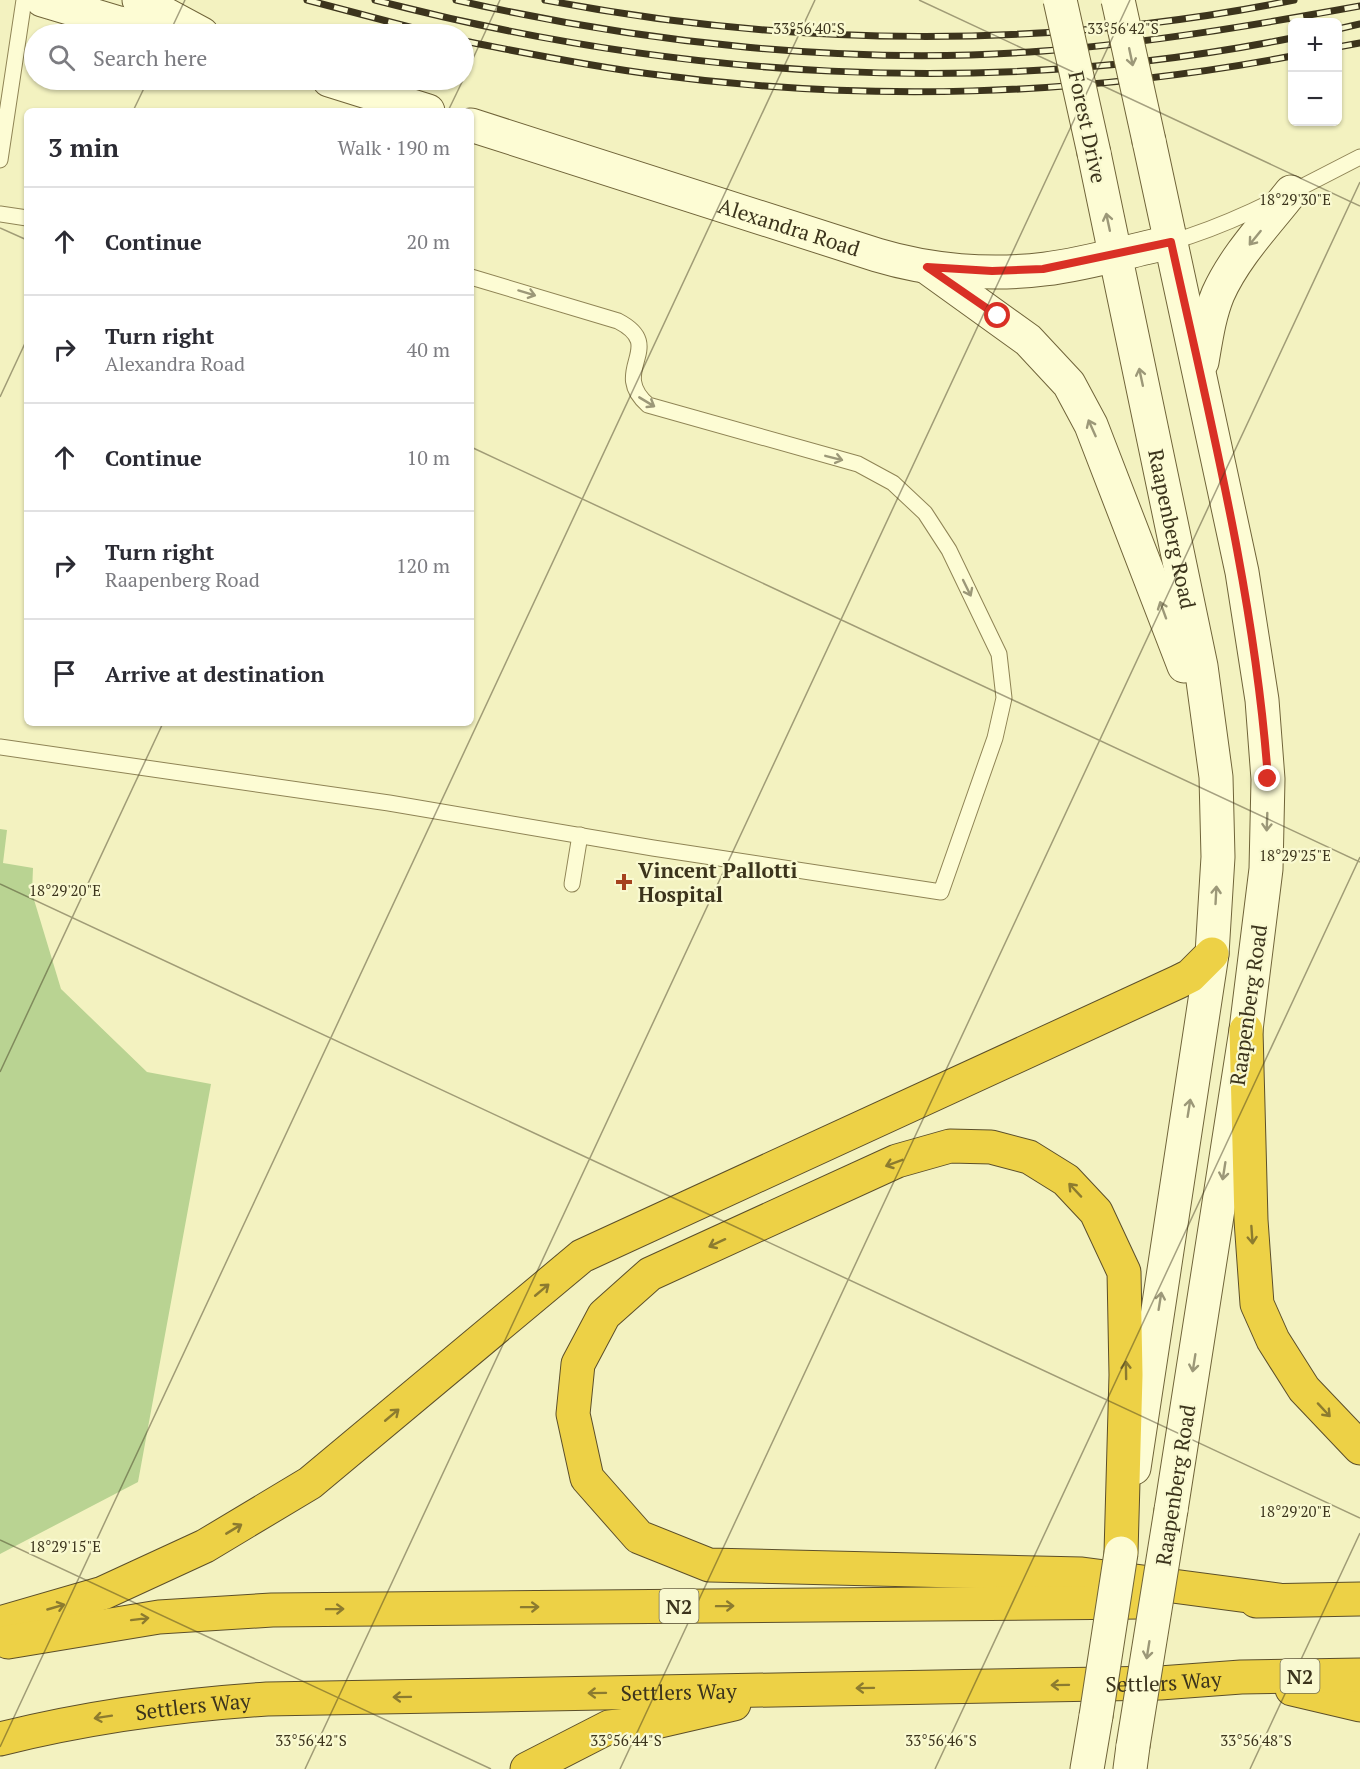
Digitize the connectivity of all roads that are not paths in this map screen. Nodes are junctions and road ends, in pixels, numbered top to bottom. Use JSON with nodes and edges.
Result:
{"nodes":[{"id":1,"x":24,"y":0,"type":"edge"},
{"id":2,"x":42,"y":0,"type":"edge"},
{"id":3,"x":139,"y":0,"type":"edge"},
{"id":4,"x":1060,"y":0,"type":"edge"},
{"id":5,"x":1118,"y":0,"type":"edge"},
{"id":6,"x":124,"y":24,"type":"edge"},
{"id":7,"x":183,"y":24,"type":"edge"},
{"id":8,"x":361,"y":90,"type":"edge"},
{"id":9,"x":418,"y":108,"type":"edge"},
{"id":10,"x":474,"y":126,"type":"edge"},
{"id":11,"x":1360,"y":157,"type":"edge"},
{"id":12,"x":0,"y":160,"type":"edge"},
{"id":13,"x":1291,"y":192,"type":"junction"},
{"id":14,"x":0,"y":214,"type":"edge"},
{"id":15,"x":24,"y":218,"type":"edge"},
{"id":16,"x":1171,"y":242,"type":"junction"},
{"id":17,"x":1115,"y":254,"type":"junction"},
{"id":18,"x":927,"y":267,"type":"junction"},
{"id":19,"x":474,"y":278,"type":"edge"},
{"id":20,"x":1200,"y":376,"type":"junction"},
{"id":21,"x":1212,"y":743,"type":"junction"},
{"id":22,"x":0,"y":747,"type":"edge"},
{"id":23,"x":580,"y":835,"type":"junction"},
{"id":24,"x":572,"y":884,"type":"dead end"},
{"id":25,"x":1212,"y":954,"type":"junction"},
{"id":26,"x":1246,"y":1030,"type":"junction"},
{"id":27,"x":1360,"y":1448,"type":"edge"},
{"id":28,"x":1126,"y":1508,"type":"junction"},
{"id":29,"x":1121,"y":1552,"type":"joint"},
{"id":30,"x":1360,"y":1599,"type":"edge"},
{"id":31,"x":1279,"y":1600,"type":"junction"},
{"id":32,"x":0,"y":1623,"type":"edge"},
{"id":33,"x":0,"y":1643,"type":"edge"},
{"id":34,"x":1360,"y":1675,"type":"edge"},
{"id":35,"x":1241,"y":1677,"type":"junction"},
{"id":36,"x":803,"y":1689,"type":"junction"},
{"id":37,"x":1360,"y":1704,"type":"edge"},
{"id":38,"x":0,"y":1739,"type":"edge"},
{"id":39,"x":1088,"y":1763,"type":"edge"},
{"id":40,"x":1130,"y":1766,"type":"edge"},
{"id":41,"x":526,"y":1769,"type":"edge"}],
"edges":[{"from":1,"to":12,"type":"lane"},
{"from":2,"to":6,"type":"main road"},
{"from":3,"to":7,"type":"main road"},
{"from":17,"to":4,"type":"main road","name":"Forest Drive","one_way":true,"bridge":true},
{"from":5,"to":16,"type":"main road","one_way":true,"bridge":true},
{"from":8,"to":9,"type":"main road"},
{"from":10,"to":18,"type":"main road","name":"Alexandra Road"},
{"from":11,"to":13,"type":"lane"},
{"from":13,"to":16,"type":"lane"},
{"from":13,"to":20,"type":"main road","one_way":true},
{"from":14,"to":15,"type":"lane"},
{"from":16,"to":17,"type":"main road","name":"Alexandra Road"},
{"from":16,"to":20,"type":"main road","name":"Raapenberg Road"},
{"from":17,"to":18,"type":"main road","name":"Alexandra Road"},
{"from":21,"to":17,"type":"main road","name":"Raapenberg Road","one_way":true},
{"from":21,"to":18,"type":"main road","one_way":true},
{"from":19,"to":23,"type":"lane","one_way":true},
{"from":20,"to":26,"type":"main road","name":"Raapenberg Road","one_way":true},
{"from":25,"to":21,"type":"main road","name":"Raapenberg Road","one_way":true},
{"from":22,"to":23,"type":"lane"},
{"from":23,"to":24,"type":"lane"},
{"from":28,"to":25,"type":"main road","name":"Raapenberg Road","one_way":true},
{"from":32,"to":25,"type":"highway","one_way":true},
{"from":26,"to":27,"type":"highway","one_way":true},
{"from":26,"to":40,"type":"main road","name":"Raapenberg Road","one_way":true,"bridge":true},
{"from":28,"to":29,"type":"highway"},
{"from":28,"to":31,"type":"highway","one_way":true},
{"from":29,"to":39,"type":"main road","name":"Raapenberg Road","bridge":true},
{"from":30,"to":31,"type":"highway","number":"N2"},
{"from":33,"to":31,"type":"highway","number":"N2","one_way":true},
{"from":34,"to":35,"type":"highway","name":"Settlers Way","number":"N2"},
{"from":35,"to":36,"type":"highway","name":"Settlers Way","number":"N2","one_way":true},
{"from":35,"to":37,"type":"highway"},
{"from":36,"to":38,"type":"highway","name":"Settlers Way","number":"N2","one_way":true},
{"from":36,"to":41,"type":"highway"}]}
